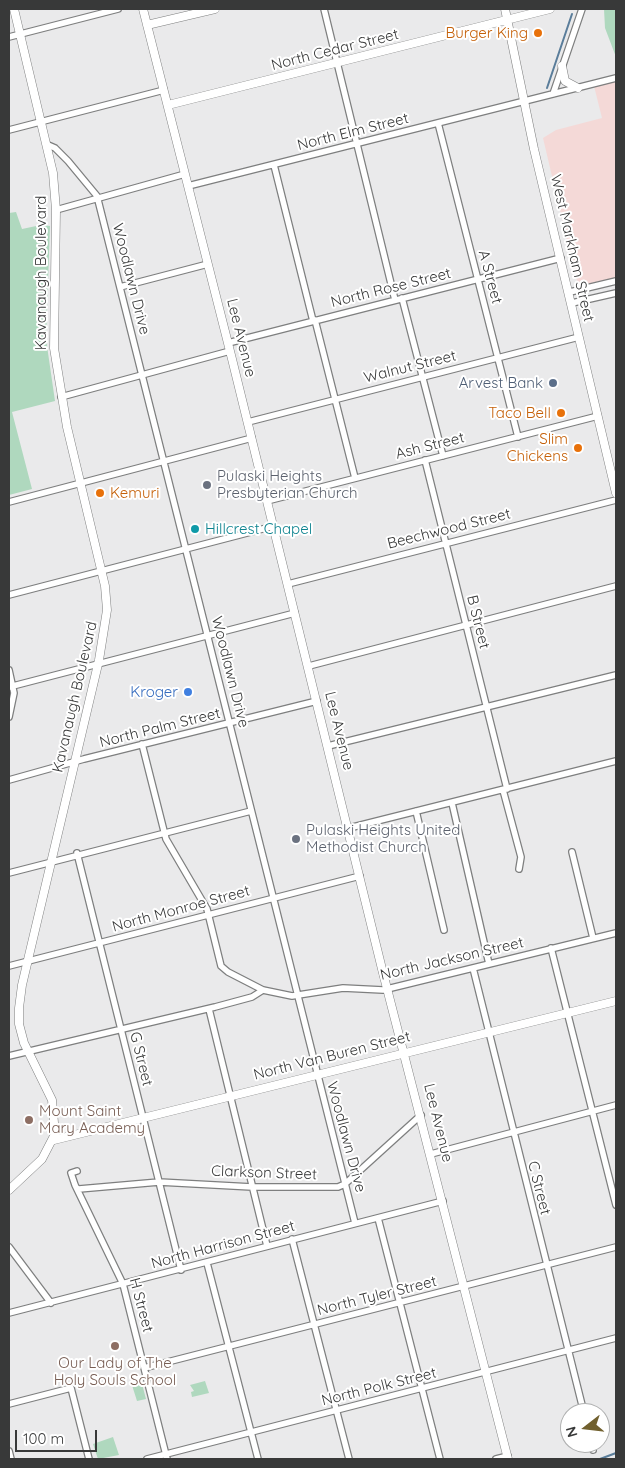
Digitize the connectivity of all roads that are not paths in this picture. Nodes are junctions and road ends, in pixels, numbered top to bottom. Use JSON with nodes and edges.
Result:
{"nodes":[{"id":1,"x":14,"y":9,"type":"edge"},
{"id":2,"x":118,"y":9,"type":"edge"},
{"id":3,"x":143,"y":9,"type":"edge"},
{"id":4,"x":216,"y":9,"type":"edge"},
{"id":5,"x":324,"y":9,"type":"edge"},
{"id":6,"x":505,"y":9,"type":"edge"},
{"id":7,"x":550,"y":9,"type":"edge"},
{"id":8,"x":582,"y":9,"type":"edge"},
{"id":9,"x":508,"y":20,"type":"junction"},
{"id":10,"x":147,"y":25,"type":"junction"},
{"id":11,"x":20,"y":34,"type":"junction"},
{"id":12,"x":9,"y":37,"type":"edge"},
{"id":13,"x":338,"y":64,"type":"junction"},
{"id":14,"x":562,"y":66,"type":"junction"},
{"id":15,"x":616,"y":78,"type":"edge"},
{"id":16,"x":578,"y":88,"type":"junction"},
{"id":17,"x":164,"y":90,"type":"junction"},
{"id":18,"x":553,"y":94,"type":"junction"},
{"id":19,"x":524,"y":102,"type":"junction"},
{"id":20,"x":168,"y":105,"type":"junction"},
{"id":21,"x":41,"y":122,"type":"junction"},
{"id":22,"x":438,"y":124,"type":"junction"},
{"id":23,"x":9,"y":130,"type":"edge"},
{"id":24,"x":356,"y":143,"type":"junction"},
{"id":25,"x":48,"y":145,"type":"junction"},
{"id":26,"x":274,"y":165,"type":"junction"},
{"id":27,"x":185,"y":174,"type":"junction"},
{"id":28,"x":188,"y":186,"type":"junction"},
{"id":29,"x":98,"y":200,"type":"junction"},
{"id":30,"x":56,"y":210,"type":"junction"},
{"id":31,"x":561,"y":258,"type":"junction"},
{"id":32,"x":208,"y":264,"type":"junction"},
{"id":33,"x":477,"y":280,"type":"junction"},
{"id":34,"x":616,"y":281,"type":"edge"},
{"id":35,"x":120,"y":287,"type":"junction"},
{"id":36,"x":570,"y":292,"type":"junction"},
{"id":37,"x":616,"y":293,"type":"edge"},
{"id":38,"x":402,"y":298,"type":"junction"},
{"id":39,"x":395,"y":300,"type":"junction"},
{"id":40,"x":572,"y":303,"type":"junction"},
{"id":41,"x":314,"y":321,"type":"junction"},
{"id":42,"x":579,"y":337,"type":"junction"},
{"id":43,"x":229,"y":347,"type":"junction"},
{"id":44,"x":498,"y":358,"type":"junction"},
{"id":45,"x":143,"y":375,"type":"junction"},
{"id":46,"x":422,"y":377,"type":"junction"},
{"id":47,"x":61,"y":397,"type":"junction"},
{"id":48,"x":335,"y":399,"type":"junction"},
{"id":49,"x":598,"y":416,"type":"junction"},
{"id":50,"x":248,"y":422,"type":"junction"},
{"id":51,"x":518,"y":436,"type":"junction"},
{"id":52,"x":252,"y":438,"type":"junction"},
{"id":53,"x":443,"y":456,"type":"junction"},
{"id":54,"x":425,"y":460,"type":"junction"},
{"id":55,"x":165,"y":461,"type":"junction"},
{"id":56,"x":355,"y":478,"type":"junction"},
{"id":57,"x":81,"y":484,"type":"junction"},
{"id":58,"x":616,"y":492,"type":"edge"},
{"id":59,"x":616,"y":500,"type":"edge"},
{"id":60,"x":267,"y":501,"type":"junction"},
{"id":61,"x":9,"y":502,"type":"edge"},
{"id":62,"x":274,"y":526,"type":"junction"},
{"id":63,"x":446,"y":543,"type":"junction"},
{"id":64,"x":187,"y":550,"type":"junction"},
{"id":65,"x":102,"y":572,"type":"junction"},
{"id":66,"x":288,"y":584,"type":"junction"},
{"id":67,"x":616,"y":586,"type":"edge"},
{"id":68,"x":9,"y":595,"type":"edge"},
{"id":69,"x":295,"y":613,"type":"junction"},
{"id":70,"x":466,"y":625,"type":"junction"},
{"id":71,"x":208,"y":637,"type":"junction"},
{"id":72,"x":97,"y":666,"type":"junction"},
{"id":73,"x":309,"y":666,"type":"junction"},
{"id":74,"x":9,"y":670,"type":"edge"},
{"id":75,"x":616,"y":675,"type":"edge"},
{"id":76,"x":11,"y":687,"type":"edge"},
{"id":77,"x":317,"y":701,"type":"junction"},
{"id":78,"x":487,"y":708,"type":"junction"},
{"id":79,"x":9,"y":717,"type":"edge"},
{"id":80,"x":230,"y":724,"type":"junction"},
{"id":81,"x":142,"y":744,"type":"junction"},
{"id":82,"x":328,"y":746,"type":"junction"},
{"id":83,"x":616,"y":761,"type":"edge"},
{"id":84,"x":74,"y":763,"type":"junction"},
{"id":85,"x":9,"y":780,"type":"edge"},
{"id":86,"x":505,"y":790,"type":"junction"},
{"id":87,"x":452,"y":803,"type":"junction"},
{"id":88,"x":251,"y":811,"type":"junction"},
{"id":89,"x":416,"y":811,"type":"junction"},
{"id":90,"x":349,"y":828,"type":"junction"},
{"id":91,"x":165,"y":833,"type":"junction"},
{"id":92,"x":572,"y":852,"type":"dead end"},
{"id":93,"x":77,"y":854,"type":"junction"},
{"id":94,"x":51,"y":860,"type":"junction"},
{"id":95,"x":519,"y":869,"type":"dead end"},
{"id":96,"x":9,"y":873,"type":"edge"},
{"id":97,"x":360,"y":876,"type":"junction"},
{"id":98,"x":273,"y":898,"type":"junction"},
{"id":99,"x":208,"y":915,"type":"junction"},
{"id":100,"x":444,"y":930,"type":"dead end"},
{"id":101,"x":616,"y":933,"type":"edge"},
{"id":102,"x":594,"y":938,"type":"junction"},
{"id":103,"x":99,"y":943,"type":"junction"},
{"id":104,"x":551,"y":948,"type":"junction"},
{"id":105,"x":29,"y":960,"type":"junction"},
{"id":106,"x":489,"y":964,"type":"junction"},
{"id":107,"x":9,"y":966,"type":"edge"},
{"id":108,"x":472,"y":968,"type":"junction"},
{"id":109,"x":389,"y":989,"type":"junction"},
{"id":110,"x":263,"y":990,"type":"junction"},
{"id":111,"x":298,"y":996,"type":"junction"},
{"id":112,"x":616,"y":1000,"type":"edge"},
{"id":113,"x":209,"y":1009,"type":"junction"},
{"id":114,"x":567,"y":1013,"type":"junction"},
{"id":115,"x":121,"y":1030,"type":"junction"},
{"id":116,"x":487,"y":1032,"type":"junction"},
{"id":117,"x":28,"y":1051,"type":"junction"},
{"id":118,"x":405,"y":1052,"type":"junction"},
{"id":119,"x":9,"y":1056,"type":"edge"},
{"id":120,"x":317,"y":1074,"type":"junction"},
{"id":121,"x":231,"y":1096,"type":"junction"},
{"id":122,"x":616,"y":1105,"type":"edge"},
{"id":123,"x":593,"y":1111,"type":"junction"},
{"id":124,"x":421,"y":1115,"type":"junction"},
{"id":125,"x":143,"y":1118,"type":"junction"},
{"id":126,"x":513,"y":1133,"type":"junction"},
{"id":127,"x":54,"y":1140,"type":"junction"},
{"id":128,"x":431,"y":1154,"type":"junction"},
{"id":129,"x":77,"y":1171,"type":"dead end"},
{"id":130,"x":159,"y":1182,"type":"junction"},
{"id":131,"x":346,"y":1184,"type":"junction"},
{"id":132,"x":252,"y":1187,"type":"junction"},
{"id":133,"x":78,"y":1189,"type":"junction"},
{"id":134,"x":9,"y":1190,"type":"edge"},
{"id":135,"x":443,"y":1201,"type":"junction"},
{"id":136,"x":616,"y":1205,"type":"edge"},
{"id":137,"x":378,"y":1218,"type":"junction"},
{"id":138,"x":355,"y":1223,"type":"junction"},
{"id":139,"x":292,"y":1239,"type":"junction"},
{"id":140,"x":267,"y":1246,"type":"junction"},
{"id":141,"x":9,"y":1247,"type":"edge"},
{"id":142,"x":616,"y":1247,"type":"edge"},
{"id":143,"x":208,"y":1262,"type":"junction"},
{"id":144,"x":546,"y":1266,"type":"junction"},
{"id":145,"x":181,"y":1270,"type":"junction"},
{"id":146,"x":123,"y":1284,"type":"junction"},
{"id":147,"x":465,"y":1287,"type":"junction"},
{"id":148,"x":51,"y":1303,"type":"junction"},
{"id":149,"x":400,"y":1304,"type":"junction"},
{"id":150,"x":9,"y":1314,"type":"edge"},
{"id":151,"x":314,"y":1324,"type":"junction"},
{"id":152,"x":616,"y":1338,"type":"edge"},
{"id":153,"x":229,"y":1347,"type":"junction"},
{"id":154,"x":568,"y":1351,"type":"junction"},
{"id":155,"x":144,"y":1368,"type":"junction"},
{"id":156,"x":486,"y":1372,"type":"junction"},
{"id":157,"x":422,"y":1388,"type":"junction"},
{"id":158,"x":581,"y":1403,"type":"edge"},
{"id":159,"x":9,"y":1404,"type":"edge"},
{"id":160,"x":336,"y":1410,"type":"junction"},
{"id":161,"x":251,"y":1432,"type":"junction"},
{"id":162,"x":9,"y":1451,"type":"edge"},
{"id":163,"x":167,"y":1457,"type":"edge"},
{"id":164,"x":508,"y":1458,"type":"edge"},
{"id":165,"x":11,"y":1459,"type":"edge"},
{"id":166,"x":89,"y":1459,"type":"edge"},
{"id":167,"x":147,"y":1459,"type":"edge"},
{"id":168,"x":258,"y":1459,"type":"edge"},
{"id":169,"x":348,"y":1459,"type":"edge"},
{"id":170,"x":440,"y":1459,"type":"edge"},
{"id":171,"x":496,"y":1459,"type":"edge"}],
"edges":[{"from":1,"to":11,"type":"street","name":"Kavanaugh Boulevard"},
{"from":2,"to":11,"type":"street"},
{"from":3,"to":10,"type":"street","name":"Lee Avenue"},
{"from":4,"to":10,"type":"street"},
{"from":5,"to":13,"type":"street"},
{"from":6,"to":9,"type":"street","name":"West Markham Street"},
{"from":7,"to":9,"type":"street","name":"North Cedar Street"},
{"from":8,"to":14,"type":"street"},
{"from":9,"to":13,"type":"street","name":"North Cedar Street"},
{"from":9,"to":19,"type":"street","name":"West Markham Street"},
{"from":10,"to":17,"type":"street","name":"Lee Avenue"},
{"from":11,"to":12,"type":"street"},
{"from":11,"to":21,"type":"street","name":"Kavanaugh Boulevard"},
{"from":13,"to":20,"type":"street","name":"North Cedar Street"},
{"from":13,"to":24,"type":"street"},
{"from":14,"to":16,"type":"street"},
{"from":14,"to":18,"type":"street"},
{"from":15,"to":16,"type":"street","name":"North Elm Street"},
{"from":16,"to":18,"type":"street","name":"North Elm Street"},
{"from":17,"to":20,"type":"street","name":"Lee Avenue"},
{"from":17,"to":21,"type":"street"},
{"from":18,"to":19,"type":"street","name":"North Elm Street"},
{"from":19,"to":22,"type":"street","name":"North Elm Street"},
{"from":19,"to":31,"type":"street","name":"West Markham Street"},
{"from":20,"to":27,"type":"street","name":"Lee Avenue"},
{"from":21,"to":23,"type":"street"},
{"from":21,"to":25,"type":"street","name":"Kavanaugh Boulevard"},
{"from":22,"to":24,"type":"street","name":"North Elm Street"},
{"from":22,"to":33,"type":"street","name":"A Street"},
{"from":24,"to":26,"type":"street","name":"North Elm Street"},
{"from":24,"to":39,"type":"street"},
{"from":25,"to":29,"type":"street","name":"Woodlawn Drive"},
{"from":25,"to":30,"type":"street","name":"Kavanaugh Boulevard"},
{"from":26,"to":28,"type":"street","name":"North Elm Street"},
{"from":26,"to":41,"type":"street"},
{"from":27,"to":28,"type":"street","name":"Lee Avenue"},
{"from":27,"to":29,"type":"street"},
{"from":28,"to":32,"type":"street","name":"Lee Avenue"},
{"from":29,"to":30,"type":"street"},
{"from":29,"to":35,"type":"street","name":"Woodlawn Drive"},
{"from":30,"to":47,"type":"street","name":"Kavanaugh Boulevard"},
{"from":31,"to":33,"type":"street","name":"North Rose Street"},
{"from":31,"to":36,"type":"street","name":"West Markham Street"},
{"from":32,"to":35,"type":"street"},
{"from":32,"to":43,"type":"street","name":"Lee Avenue"},
{"from":33,"to":38,"type":"street","name":"North Rose Street"},
{"from":33,"to":44,"type":"street","name":"A Street"},
{"from":34,"to":36,"type":"street"},
{"from":35,"to":45,"type":"street","name":"Woodlawn Drive"},
{"from":36,"to":40,"type":"street","name":"West Markham Street"},
{"from":37,"to":40,"type":"street"},
{"from":38,"to":39,"type":"street","name":"North Rose Street"},
{"from":38,"to":46,"type":"street"},
{"from":39,"to":41,"type":"street","name":"North Rose Street"},
{"from":40,"to":42,"type":"street","name":"West Markham Street"},
{"from":41,"to":43,"type":"street","name":"North Rose Street"},
{"from":41,"to":48,"type":"street"},
{"from":42,"to":44,"type":"street","name":"Walnut Street"},
{"from":42,"to":49,"type":"street","name":"West Markham Street"},
{"from":43,"to":45,"type":"street","name":"North Rose Street"},
{"from":43,"to":50,"type":"street","name":"Lee Avenue"},
{"from":44,"to":46,"type":"street","name":"Walnut Street"},
{"from":44,"to":51,"type":"street","name":"A Street"},
{"from":45,"to":47,"type":"street","name":"North Rose Street"},
{"from":45,"to":55,"type":"street","name":"Woodlawn Drive"},
{"from":46,"to":48,"type":"street","name":"Walnut Street"},
{"from":46,"to":53,"type":"street"},
{"from":47,"to":57,"type":"street","name":"Kavanaugh Boulevard"},
{"from":48,"to":50,"type":"street","name":"Walnut Street"},
{"from":48,"to":56,"type":"street"},
{"from":49,"to":51,"type":"street","name":"Ash Street"},
{"from":49,"to":58,"type":"street","name":"West Markham Street"},
{"from":50,"to":52,"type":"street","name":"Lee Avenue"},
{"from":51,"to":53,"type":"street","name":"Ash Street"},
{"from":52,"to":55,"type":"street"},
{"from":52,"to":60,"type":"street","name":"Lee Avenue"},
{"from":53,"to":54,"type":"street","name":"Ash Street"},
{"from":54,"to":56,"type":"street","name":"Ash Street"},
{"from":54,"to":63,"type":"street","name":"B Street"},
{"from":55,"to":57,"type":"street"},
{"from":55,"to":64,"type":"street","name":"Woodlawn Drive"},
{"from":56,"to":60,"type":"street","name":"Ash Street"},
{"from":57,"to":61,"type":"street"},
{"from":57,"to":65,"type":"street","name":"Kavanaugh Boulevard"},
{"from":59,"to":63,"type":"street","name":"Beechwood Street"},
{"from":60,"to":62,"type":"street","name":"Lee Avenue"},
{"from":62,"to":64,"type":"street"},
{"from":62,"to":66,"type":"street","name":"Lee Avenue"},
{"from":63,"to":66,"type":"street","name":"Beechwood Street"},
{"from":63,"to":70,"type":"street","name":"B Street"},
{"from":64,"to":65,"type":"street"},
{"from":64,"to":71,"type":"street","name":"Woodlawn Drive"},
{"from":65,"to":68,"type":"street"},
{"from":65,"to":72,"type":"street","name":"Kavanaugh Boulevard"},
{"from":66,"to":69,"type":"street","name":"Lee Avenue"},
{"from":67,"to":70,"type":"street"},
{"from":69,"to":71,"type":"street"},
{"from":69,"to":73,"type":"street","name":"Lee Avenue"},
{"from":70,"to":73,"type":"street"},
{"from":70,"to":78,"type":"street","name":"B Street"},
{"from":71,"to":72,"type":"street"},
{"from":71,"to":80,"type":"street","name":"Woodlawn Drive"},
{"from":72,"to":76,"type":"street"},
{"from":72,"to":84,"type":"street","name":"Kavanaugh Boulevard"},
{"from":73,"to":77,"type":"street","name":"Lee Avenue"},
{"from":74,"to":76,"type":"street"},
{"from":75,"to":78,"type":"street"},
{"from":76,"to":79,"type":"street"},
{"from":77,"to":80,"type":"street","name":"North Palm Street"},
{"from":77,"to":82,"type":"street","name":"Lee Avenue"},
{"from":78,"to":82,"type":"street"},
{"from":78,"to":86,"type":"street","name":"B Street"},
{"from":80,"to":81,"type":"street","name":"North Palm Street"},
{"from":80,"to":88,"type":"street","name":"Woodlawn Drive"},
{"from":81,"to":84,"type":"street","name":"North Palm Street"},
{"from":81,"to":91,"type":"street","name":"North Jackson Street"},
{"from":82,"to":90,"type":"street","name":"Lee Avenue"},
{"from":83,"to":86,"type":"street"},
{"from":84,"to":85,"type":"street","name":"North Palm Street"},
{"from":84,"to":94,"type":"street","name":"Kavanaugh Boulevard"},
{"from":86,"to":87,"type":"street"},
{"from":86,"to":95,"type":"street","name":"B Street"},
{"from":87,"to":89,"type":"street"},
{"from":87,"to":106,"type":"street"},
{"from":88,"to":91,"type":"street"},
{"from":88,"to":98,"type":"street","name":"Woodlawn Drive"},
{"from":89,"to":90,"type":"street"},
{"from":89,"to":100,"type":"street"},
{"from":90,"to":97,"type":"street","name":"Lee Avenue"},
{"from":91,"to":93,"type":"street"},
{"from":91,"to":99,"type":"street","name":"North Jackson Street"},
{"from":92,"to":102,"type":"street"},
{"from":93,"to":94,"type":"street"},
{"from":93,"to":103,"type":"street","name":"G Street"},
{"from":94,"to":96,"type":"street"},
{"from":94,"to":105,"type":"street","name":"Kavanaugh Boulevard"},
{"from":97,"to":98,"type":"street","name":"North Monroe Street"},
{"from":97,"to":109,"type":"street","name":"Lee Avenue"},
{"from":98,"to":99,"type":"street","name":"North Monroe Street"},
{"from":98,"to":111,"type":"street","name":"Woodlawn Drive"},
{"from":99,"to":103,"type":"street","name":"North Monroe Street"},
{"from":99,"to":110,"type":"street","name":"North Jackson Street"},
{"from":101,"to":102,"type":"street","name":"North Jackson Street"},
{"from":102,"to":104,"type":"street","name":"North Jackson Street"},
{"from":103,"to":105,"type":"street","name":"North Monroe Street"},
{"from":103,"to":115,"type":"street","name":"G Street"},
{"from":104,"to":106,"type":"street","name":"North Jackson Street"},
{"from":104,"to":114,"type":"street"},
{"from":105,"to":107,"type":"street","name":"North Monroe Street"},
{"from":105,"to":117,"type":"street","name":"Kavanaugh Boulevard"},
{"from":106,"to":108,"type":"street","name":"North Jackson Street"},
{"from":108,"to":109,"type":"street","name":"North Jackson Street"},
{"from":108,"to":116,"type":"street","name":"C Street"},
{"from":109,"to":111,"type":"street","name":"North Jackson Street"},
{"from":109,"to":118,"type":"street","name":"Lee Avenue"},
{"from":110,"to":111,"type":"street","name":"North Jackson Street"},
{"from":110,"to":113,"type":"street"},
{"from":111,"to":120,"type":"street","name":"Woodlawn Drive"},
{"from":112,"to":114,"type":"street","name":"North Van Buren Street"},
{"from":113,"to":115,"type":"street"},
{"from":113,"to":121,"type":"street"},
{"from":114,"to":116,"type":"street","name":"North Van Buren Street"},
{"from":114,"to":123,"type":"street"},
{"from":115,"to":117,"type":"street"},
{"from":115,"to":125,"type":"street","name":"G Street"},
{"from":116,"to":118,"type":"street","name":"North Van Buren Street"},
{"from":116,"to":126,"type":"street","name":"C Street"},
{"from":117,"to":119,"type":"street"},
{"from":117,"to":127,"type":"street","name":"Kavanaugh Boulevard"},
{"from":118,"to":120,"type":"street","name":"North Van Buren Street"},
{"from":118,"to":124,"type":"street","name":"Lee Avenue"},
{"from":120,"to":121,"type":"street","name":"North Van Buren Street"},
{"from":120,"to":131,"type":"street","name":"Woodlawn Drive"},
{"from":121,"to":125,"type":"street","name":"North Van Buren Street"},
{"from":121,"to":132,"type":"street"},
{"from":122,"to":123,"type":"street"},
{"from":123,"to":126,"type":"street"},
{"from":123,"to":136,"type":"street"},
{"from":124,"to":128,"type":"street","name":"Lee Avenue"},
{"from":124,"to":131,"type":"street"},
{"from":125,"to":127,"type":"street","name":"North Van Buren Street"},
{"from":125,"to":130,"type":"street","name":"G Street"},
{"from":126,"to":128,"type":"street"},
{"from":126,"to":144,"type":"street","name":"C Street"},
{"from":127,"to":134,"type":"street"},
{"from":128,"to":135,"type":"street","name":"Lee Avenue"},
{"from":129,"to":133,"type":"street","name":"H Street"},
{"from":130,"to":132,"type":"street","name":"Clarkson Street"},
{"from":130,"to":133,"type":"street","name":"Clarkson Street"},
{"from":130,"to":145,"type":"street","name":"G Street"},
{"from":131,"to":132,"type":"street","name":"Clarkson Street"},
{"from":131,"to":138,"type":"street","name":"Woodlawn Drive"},
{"from":132,"to":140,"type":"street"},
{"from":133,"to":146,"type":"street","name":"H Street"},
{"from":135,"to":137,"type":"street","name":"North Harrison Street"},
{"from":135,"to":147,"type":"street","name":"Lee Avenue"},
{"from":137,"to":138,"type":"street","name":"North Harrison Street"},
{"from":137,"to":149,"type":"street"},
{"from":138,"to":139,"type":"street","name":"North Harrison Street"},
{"from":139,"to":140,"type":"street","name":"North Harrison Street"},
{"from":139,"to":151,"type":"street"},
{"from":140,"to":143,"type":"street","name":"North Harrison Street"},
{"from":141,"to":148,"type":"street"},
{"from":142,"to":144,"type":"street","name":"North Tyler Street"},
{"from":143,"to":145,"type":"street","name":"North Harrison Street"},
{"from":143,"to":153,"type":"street"},
{"from":144,"to":147,"type":"street","name":"North Tyler Street"},
{"from":144,"to":154,"type":"street","name":"C Street"},
{"from":145,"to":146,"type":"street","name":"North Harrison Street"},
{"from":146,"to":148,"type":"street","name":"North Harrison Street"},
{"from":146,"to":155,"type":"street","name":"H Street"},
{"from":147,"to":149,"type":"street","name":"North Tyler Street"},
{"from":147,"to":156,"type":"street","name":"Lee Avenue"},
{"from":148,"to":150,"type":"street","name":"North Harrison Street"},
{"from":149,"to":151,"type":"street","name":"North Tyler Street"},
{"from":149,"to":157,"type":"street"},
{"from":151,"to":153,"type":"street","name":"North Tyler Street"},
{"from":151,"to":160,"type":"street"},
{"from":152,"to":154,"type":"street","name":"North Polk Street"},
{"from":153,"to":155,"type":"street","name":"North Tyler Street"},
{"from":153,"to":161,"type":"street"},
{"from":154,"to":156,"type":"street","name":"North Polk Street"},
{"from":154,"to":158,"type":"street","name":"C Street"},
{"from":155,"to":163,"type":"street","name":"H Street"},
{"from":156,"to":157,"type":"street","name":"North Polk Street"},
{"from":156,"to":164,"type":"street","name":"Lee Avenue"},
{"from":157,"to":160,"type":"street","name":"North Polk Street"},
{"from":157,"to":170,"type":"street"},
{"from":159,"to":166,"type":"street"},
{"from":160,"to":161,"type":"street","name":"North Polk Street"},
{"from":160,"to":169,"type":"street"},
{"from":161,"to":163,"type":"street","name":"North Polk Street"},
{"from":161,"to":168,"type":"street"},
{"from":162,"to":165,"type":"street"},
{"from":163,"to":167,"type":"street","name":"North Polk Street"},
{"from":164,"to":171,"type":"street"}]}
